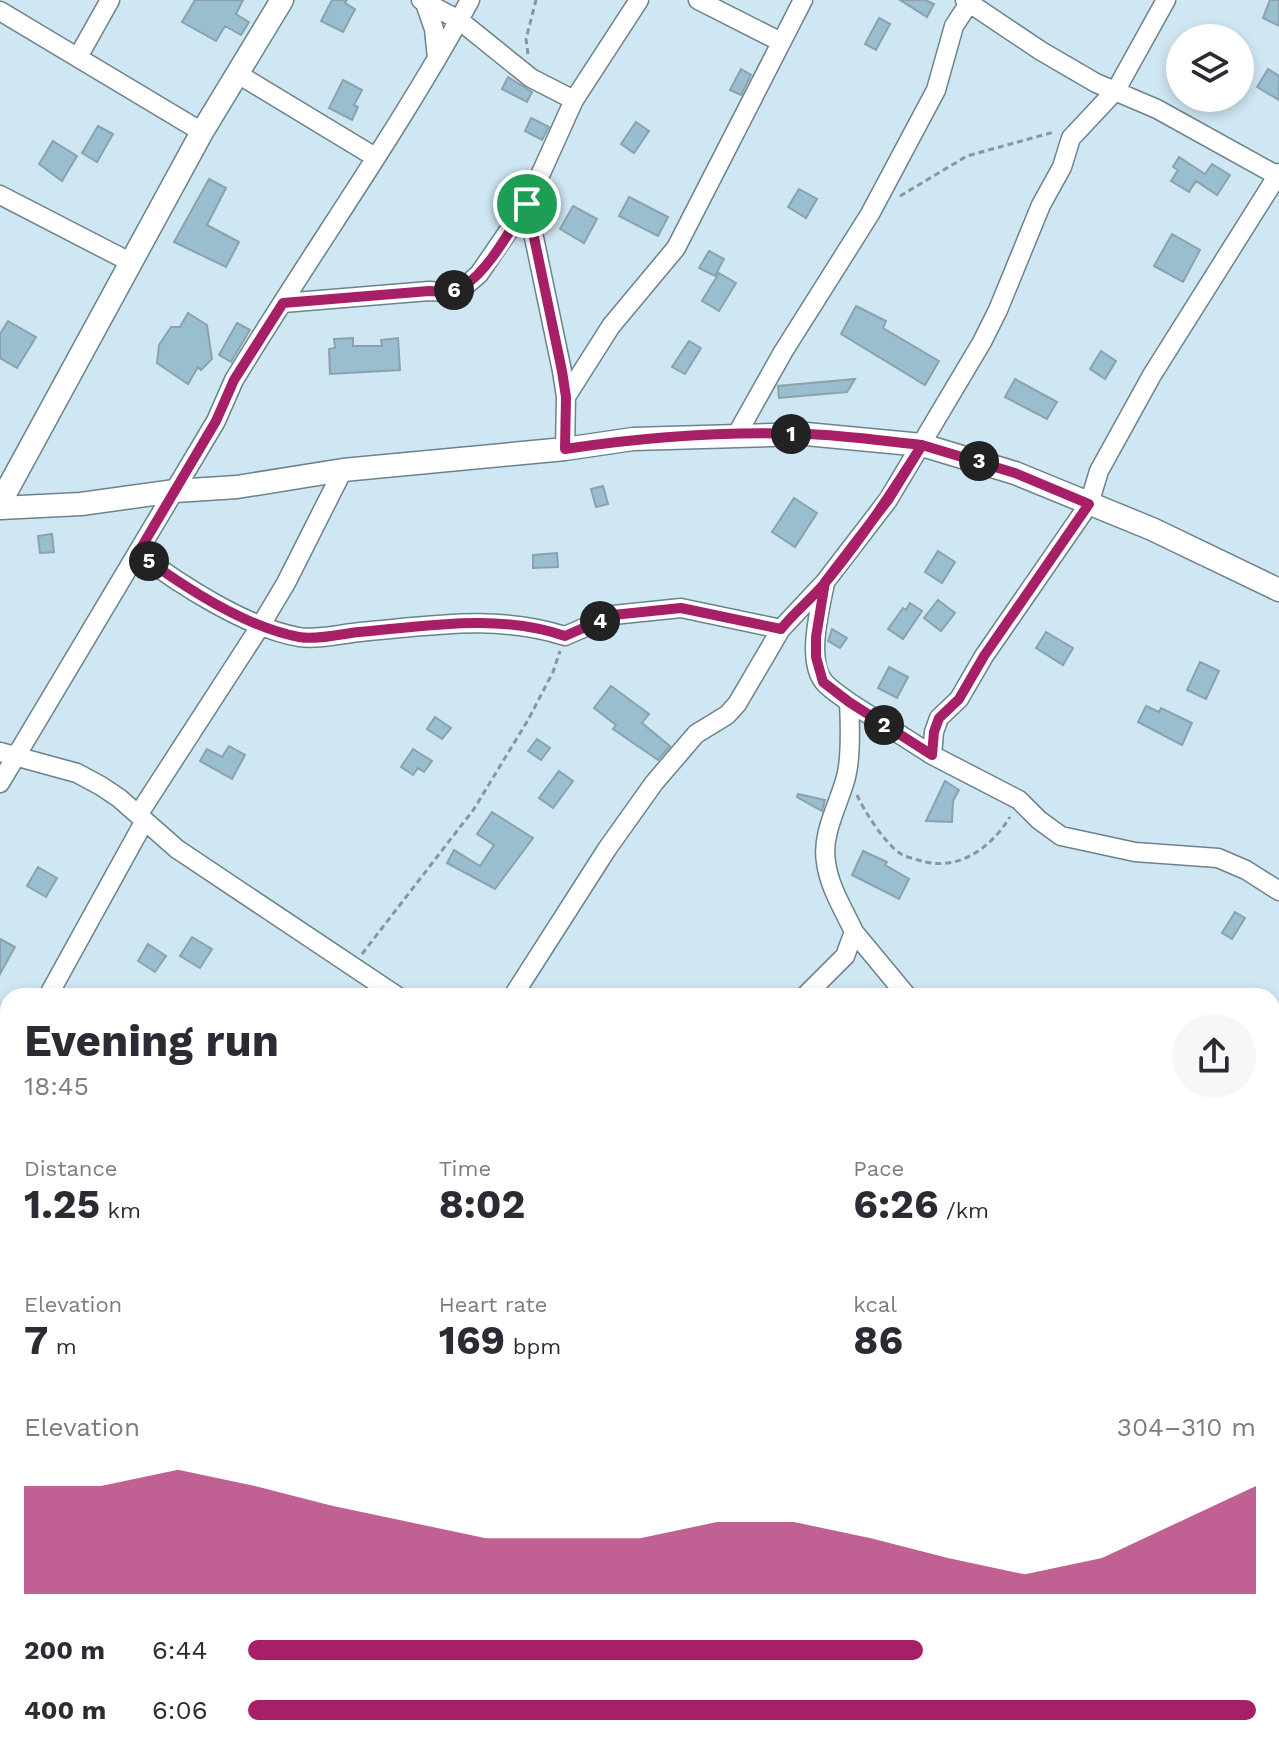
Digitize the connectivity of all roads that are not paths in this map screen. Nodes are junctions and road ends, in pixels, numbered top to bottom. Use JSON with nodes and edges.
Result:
{"nodes":[{"id":1,"x":110,"y":0,"type":"edge"},
{"id":2,"x":282,"y":0,"type":"edge"},
{"id":3,"x":470,"y":0,"type":"edge"},
{"id":4,"x":639,"y":0,"type":"edge"},
{"id":5,"x":698,"y":0,"type":"edge"},
{"id":6,"x":803,"y":0,"type":"edge"},
{"id":7,"x":1166,"y":0,"type":"edge"},
{"id":8,"x":423,"y":1,"type":"edge"},
{"id":9,"x":968,"y":1,"type":"edge"},
{"id":10,"x":0,"y":11,"type":"edge"},
{"id":11,"x":459,"y":20,"type":"junction"},
{"id":12,"x":781,"y":42,"type":"junction"},
{"id":13,"x":78,"y":57,"type":"junction"},
{"id":14,"x":437,"y":58,"type":"junction"},
{"id":15,"x":238,"y":74,"type":"junction"},
{"id":16,"x":1116,"y":90,"type":"junction"},
{"id":17,"x":574,"y":100,"type":"junction"},
{"id":18,"x":202,"y":132,"type":"junction"},
{"id":19,"x":375,"y":157,"type":"junction"},
{"id":20,"x":1278,"y":174,"type":"edge"},
{"id":21,"x":0,"y":195,"type":"edge"},
{"id":22,"x":527,"y":204,"type":"junction"},
{"id":23,"x":130,"y":262,"type":"junction"},
{"id":24,"x":283,"y":303,"type":"junction"},
{"id":25,"x":566,"y":397,"type":"junction"},
{"id":26,"x":737,"y":434,"type":"junction"},
{"id":27,"x":922,"y":445,"type":"junction"},
{"id":28,"x":565,"y":449,"type":"junction"},
{"id":29,"x":343,"y":470,"type":"junction"},
{"id":30,"x":175,"y":491,"type":"junction"},
{"id":31,"x":1089,"y":504,"type":"junction"},
{"id":32,"x":0,"y":505,"type":"edge"},
{"id":33,"x":138,"y":553,"type":"junction"},
{"id":34,"x":825,"y":582,"type":"junction"},
{"id":35,"x":1279,"y":590,"type":"edge"},
{"id":36,"x":261,"y":625,"type":"junction"},
{"id":37,"x":781,"y":629,"type":"junction"},
{"id":38,"x":849,"y":702,"type":"junction"},
{"id":39,"x":8,"y":755,"type":"edge"},
{"id":40,"x":932,"y":755,"type":"junction"},
{"id":41,"x":0,"y":783,"type":"edge"},
{"id":42,"x":141,"y":818,"type":"junction"},
{"id":43,"x":1279,"y":891,"type":"edge"},
{"id":44,"x":854,"y":932,"type":"junction"},
{"id":45,"x":52,"y":988,"type":"edge"},
{"id":46,"x":385,"y":988,"type":"edge"},
{"id":47,"x":518,"y":988,"type":"edge"},
{"id":48,"x":813,"y":988,"type":"edge"},
{"id":49,"x":900,"y":988,"type":"edge"}],
"edges":[{"from":1,"to":13,"type":"street"},
{"from":2,"to":15,"type":"street"},
{"from":3,"to":11,"type":"street"},
{"from":4,"to":17,"type":"street"},
{"from":5,"to":12,"type":"street"},
{"from":6,"to":12,"type":"street"},
{"from":7,"to":16,"type":"street"},
{"from":8,"to":11,"type":"street"},
{"from":8,"to":14,"type":"street"},
{"from":9,"to":16,"type":"street"},
{"from":9,"to":26,"type":"street"},
{"from":10,"to":13,"type":"street"},
{"from":11,"to":14,"type":"street"},
{"from":11,"to":17,"type":"street"},
{"from":12,"to":25,"type":"street"},
{"from":13,"to":18,"type":"street"},
{"from":14,"to":19,"type":"street"},
{"from":15,"to":18,"type":"street"},
{"from":15,"to":19,"type":"street"},
{"from":16,"to":20,"type":"street"},
{"from":16,"to":27,"type":"street"},
{"from":17,"to":22,"type":"street"},
{"from":18,"to":23,"type":"street"},
{"from":19,"to":24,"type":"street"},
{"from":20,"to":31,"type":"street"},
{"from":21,"to":23,"type":"street"},
{"from":22,"to":24,"type":"street"},
{"from":22,"to":25,"type":"street"},
{"from":23,"to":32,"type":"street"},
{"from":24,"to":30,"type":"street"},
{"from":25,"to":28,"type":"street"},
{"from":26,"to":27,"type":"street"},
{"from":26,"to":28,"type":"street"},
{"from":27,"to":31,"type":"street"},
{"from":27,"to":34,"type":"street"},
{"from":28,"to":29,"type":"street"},
{"from":29,"to":30,"type":"street"},
{"from":29,"to":36,"type":"street"},
{"from":30,"to":32,"type":"street"},
{"from":30,"to":33,"type":"street"},
{"from":31,"to":35,"type":"street"},
{"from":31,"to":40,"type":"street"},
{"from":33,"to":36,"type":"street"},
{"from":33,"to":39,"type":"street"},
{"from":34,"to":37,"type":"street"},
{"from":34,"to":38,"type":"street"},
{"from":36,"to":37,"type":"street"},
{"from":36,"to":42,"type":"street"},
{"from":37,"to":47,"type":"street"},
{"from":38,"to":40,"type":"street"},
{"from":38,"to":44,"type":"street"},
{"from":39,"to":41,"type":"street"},
{"from":39,"to":42,"type":"street"},
{"from":40,"to":43,"type":"street"},
{"from":42,"to":45,"type":"street"},
{"from":42,"to":46,"type":"street"},
{"from":44,"to":48,"type":"street"},
{"from":44,"to":49,"type":"street"}]}
